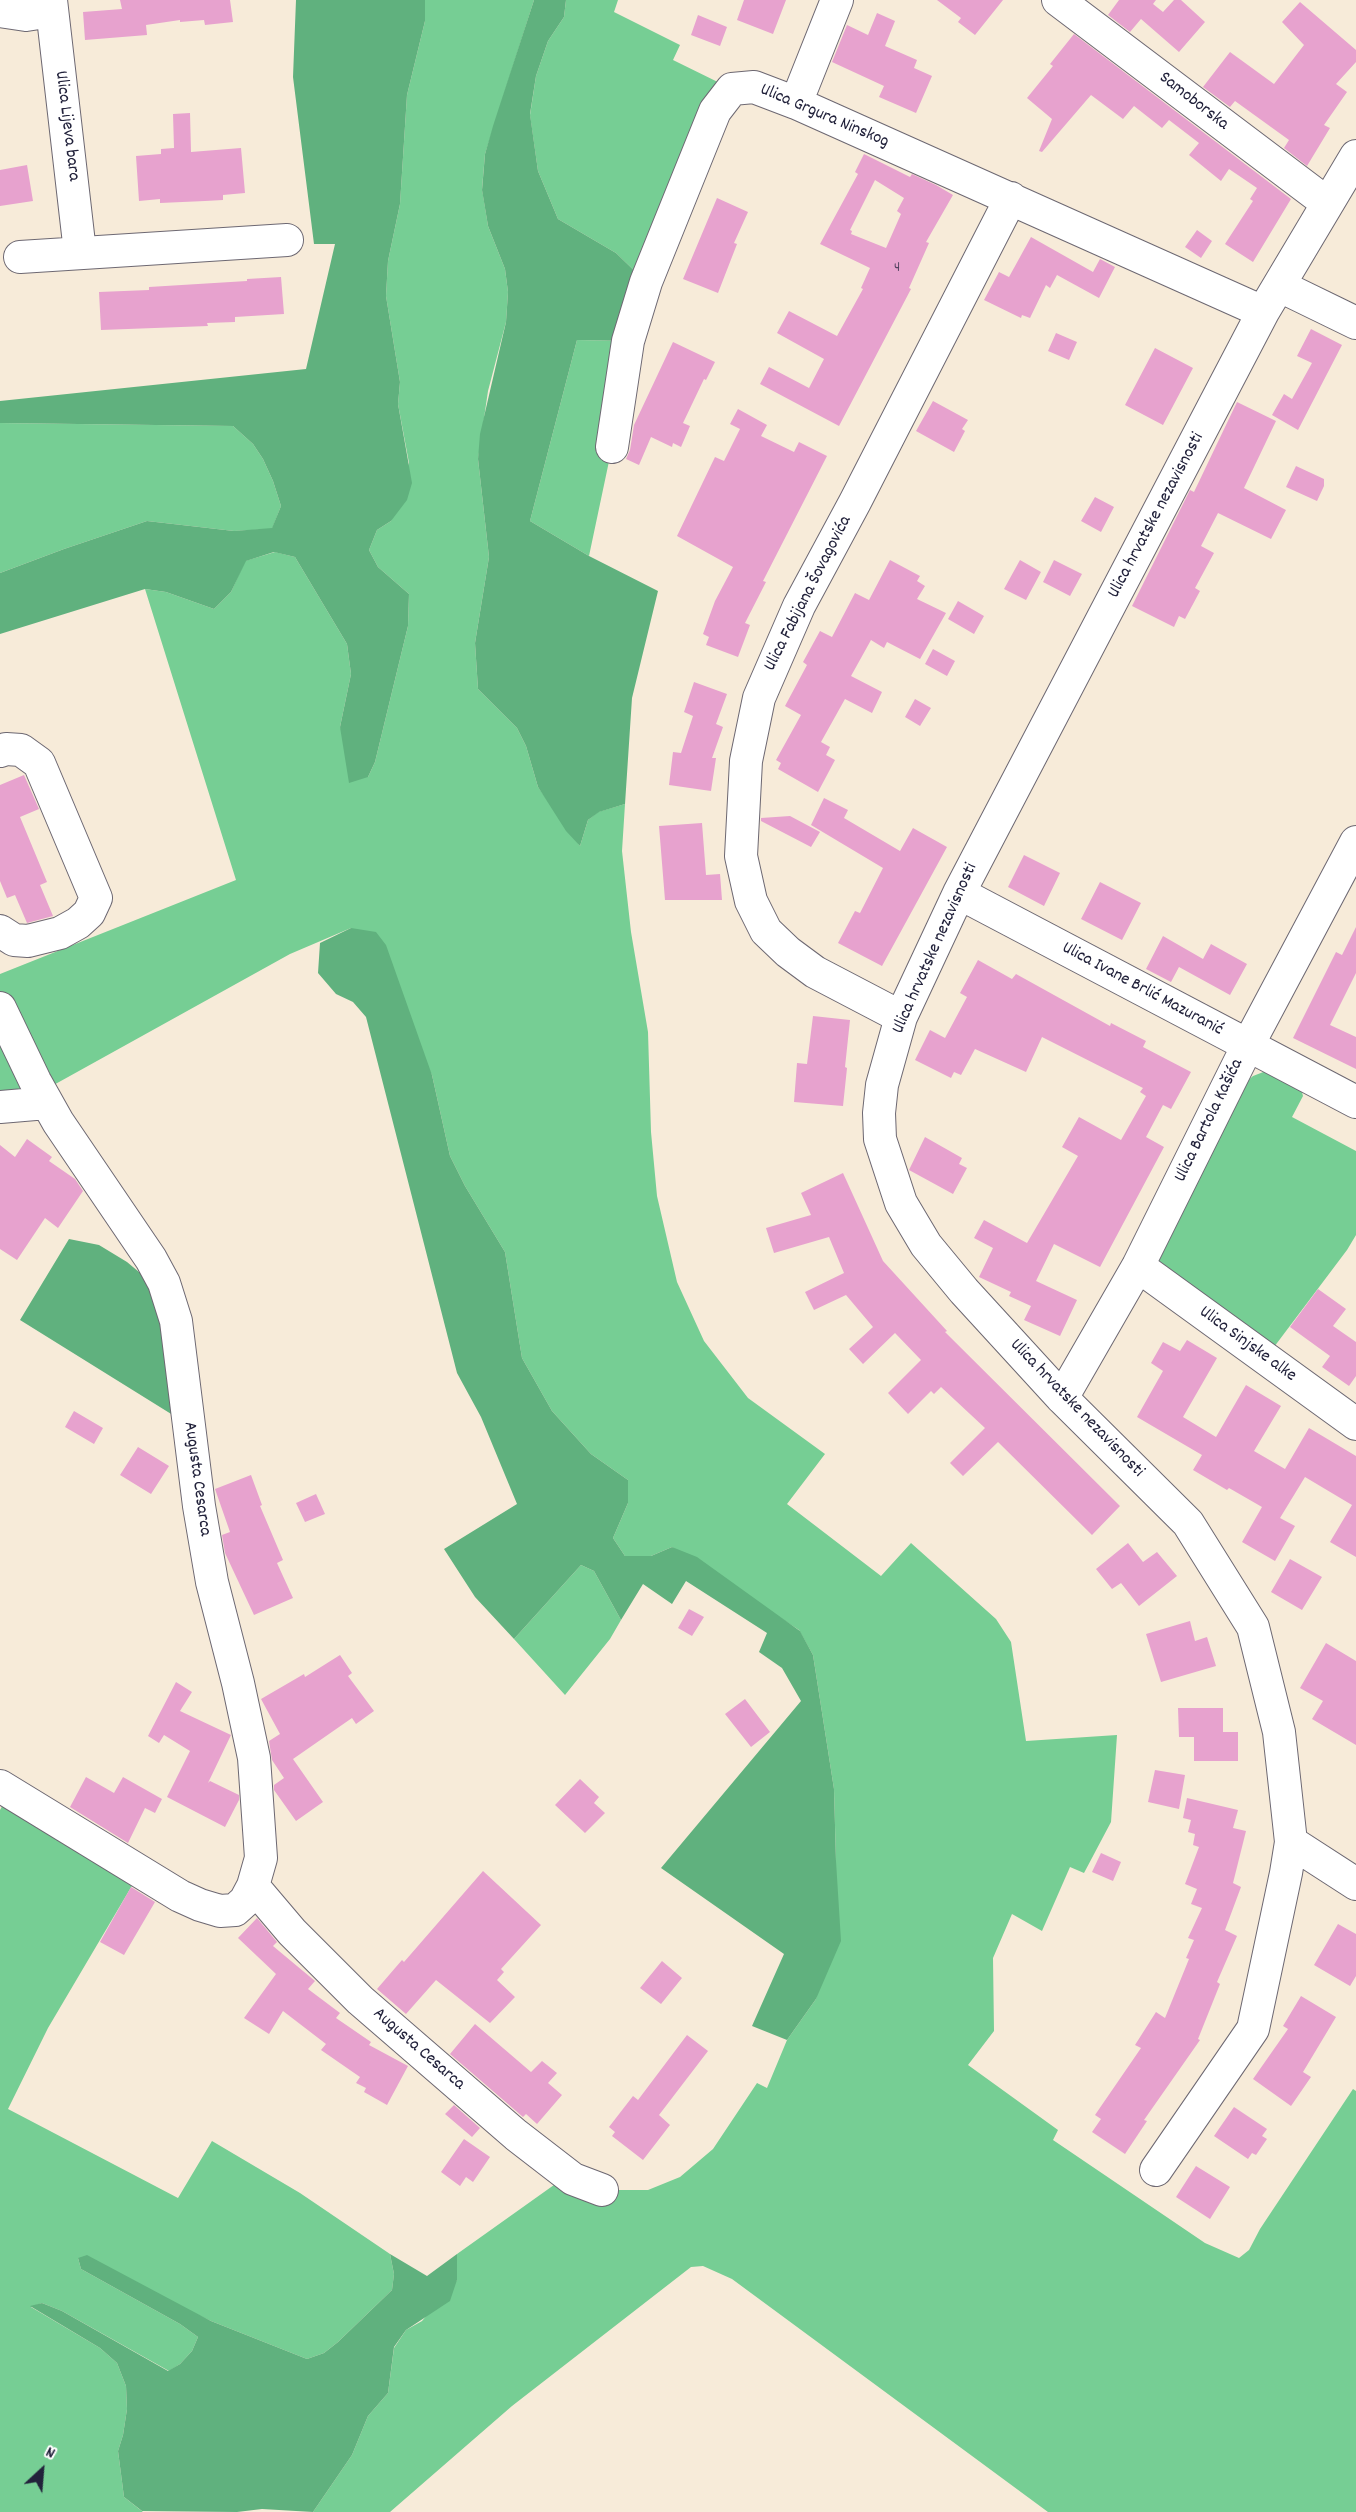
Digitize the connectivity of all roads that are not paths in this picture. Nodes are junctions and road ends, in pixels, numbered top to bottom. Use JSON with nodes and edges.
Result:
{"nodes":[{"id":1,"x":837,"y":0,"type":"edge"},
{"id":2,"x":1059,"y":0,"type":"edge"},
{"id":3,"x":52,"y":5,"type":"edge"},
{"id":4,"x":0,"y":11,"type":"edge"},
{"id":5,"x":796,"y":103,"type":"junction"},
{"id":6,"x":1356,"y":156,"type":"edge"},
{"id":7,"x":1011,"y":198,"type":"junction"},
{"id":8,"x":1327,"y":203,"type":"junction"},
{"id":9,"x":287,"y":240,"type":"dead end"},
{"id":10,"x":80,"y":252,"type":"junction"},
{"id":11,"x":20,"y":257,"type":"dead end"},
{"id":12,"x":1280,"y":286,"type":"junction"},
{"id":13,"x":1263,"y":312,"type":"junction"},
{"id":14,"x":1356,"y":323,"type":"edge"},
{"id":15,"x":612,"y":447,"type":"dead end"},
{"id":16,"x":0,"y":751,"type":"edge"},
{"id":17,"x":1356,"y":842,"type":"edge"},
{"id":18,"x":959,"y":894,"type":"junction"},
{"id":19,"x":0,"y":931,"type":"edge"},
{"id":20,"x":0,"y":1008,"type":"edge"},
{"id":21,"x":901,"y":1017,"type":"junction"},
{"id":22,"x":1248,"y":1045,"type":"junction"},
{"id":23,"x":1356,"y":1102,"type":"edge"},
{"id":24,"x":47,"y":1103,"type":"junction"},
{"id":25,"x":0,"y":1107,"type":"edge"},
{"id":26,"x":1138,"y":1266,"type":"junction"},
{"id":27,"x":1062,"y":1398,"type":"junction"},
{"id":28,"x":1356,"y":1424,"type":"edge"},
{"id":29,"x":0,"y":1786,"type":"edge"},
{"id":30,"x":1291,"y":1842,"type":"junction"},
{"id":31,"x":1356,"y":1884,"type":"edge"},
{"id":32,"x":253,"y":1887,"type":"junction"},
{"id":33,"x":1156,"y":2170,"type":"dead end"},
{"id":34,"x":602,"y":2190,"type":"dead end"}],
"edges":[{"from":1,"to":5,"type":"street"},
{"from":2,"to":8,"type":"street","name":"Samoborska"},
{"from":3,"to":4,"type":"street"},
{"from":3,"to":10,"type":"street","name":"Ulica Lijeva bara"},
{"from":5,"to":7,"type":"street","name":"Ulica Grgura Ninskog"},
{"from":5,"to":15,"type":"street","name":"Ulica Grgura Ninskog"},
{"from":6,"to":8,"type":"street","name":"Ulica hrvatske nezavisnosti"},
{"from":7,"to":13,"type":"street","name":"Ulica Grgura Ninskog"},
{"from":7,"to":21,"type":"street","name":"Ulica Fabijana Šovagovića"},
{"from":8,"to":12,"type":"street","name":"Ulica hrvatske nezavisnosti"},
{"from":9,"to":10,"type":"street"},
{"from":10,"to":11,"type":"street"},
{"from":12,"to":13,"type":"street","name":"Ulica hrvatske nezavisnosti"},
{"from":12,"to":14,"type":"street"},
{"from":13,"to":18,"type":"street","name":"Ulica hrvatske nezavisnosti"},
{"from":16,"to":19,"type":"street"},
{"from":17,"to":22,"type":"street","name":"Ulica Bartola Kašića"},
{"from":18,"to":21,"type":"street","name":"Ulica hrvatske nezavisnosti"},
{"from":18,"to":22,"type":"street","name":"Ulica Ivane Brlić Mazuranić"},
{"from":20,"to":24,"type":"street","name":"Augusta Cesarca"},
{"from":21,"to":27,"type":"street","name":"Ulica hrvatske nezavisnosti"},
{"from":22,"to":23,"type":"street","name":"Ulica Ivane Brlić Mazuranić"},
{"from":22,"to":26,"type":"street","name":"Ulica Bartola Kašića"},
{"from":24,"to":25,"type":"street"},
{"from":24,"to":32,"type":"street","name":"Augusta Cesarca"},
{"from":26,"to":27,"type":"street","name":"Ulica Bartola Kašića"},
{"from":26,"to":28,"type":"street","name":"Ulica Sinjske alke"},
{"from":27,"to":30,"type":"street","name":"Ulica hrvatske nezavisnosti"},
{"from":29,"to":32,"type":"street","name":"Augusta Cesarca"},
{"from":30,"to":31,"type":"street"},
{"from":30,"to":33,"type":"street","name":"Ulica hrvatske nezavisnosti"},
{"from":32,"to":34,"type":"street","name":"Augusta Cesarca"}]}
